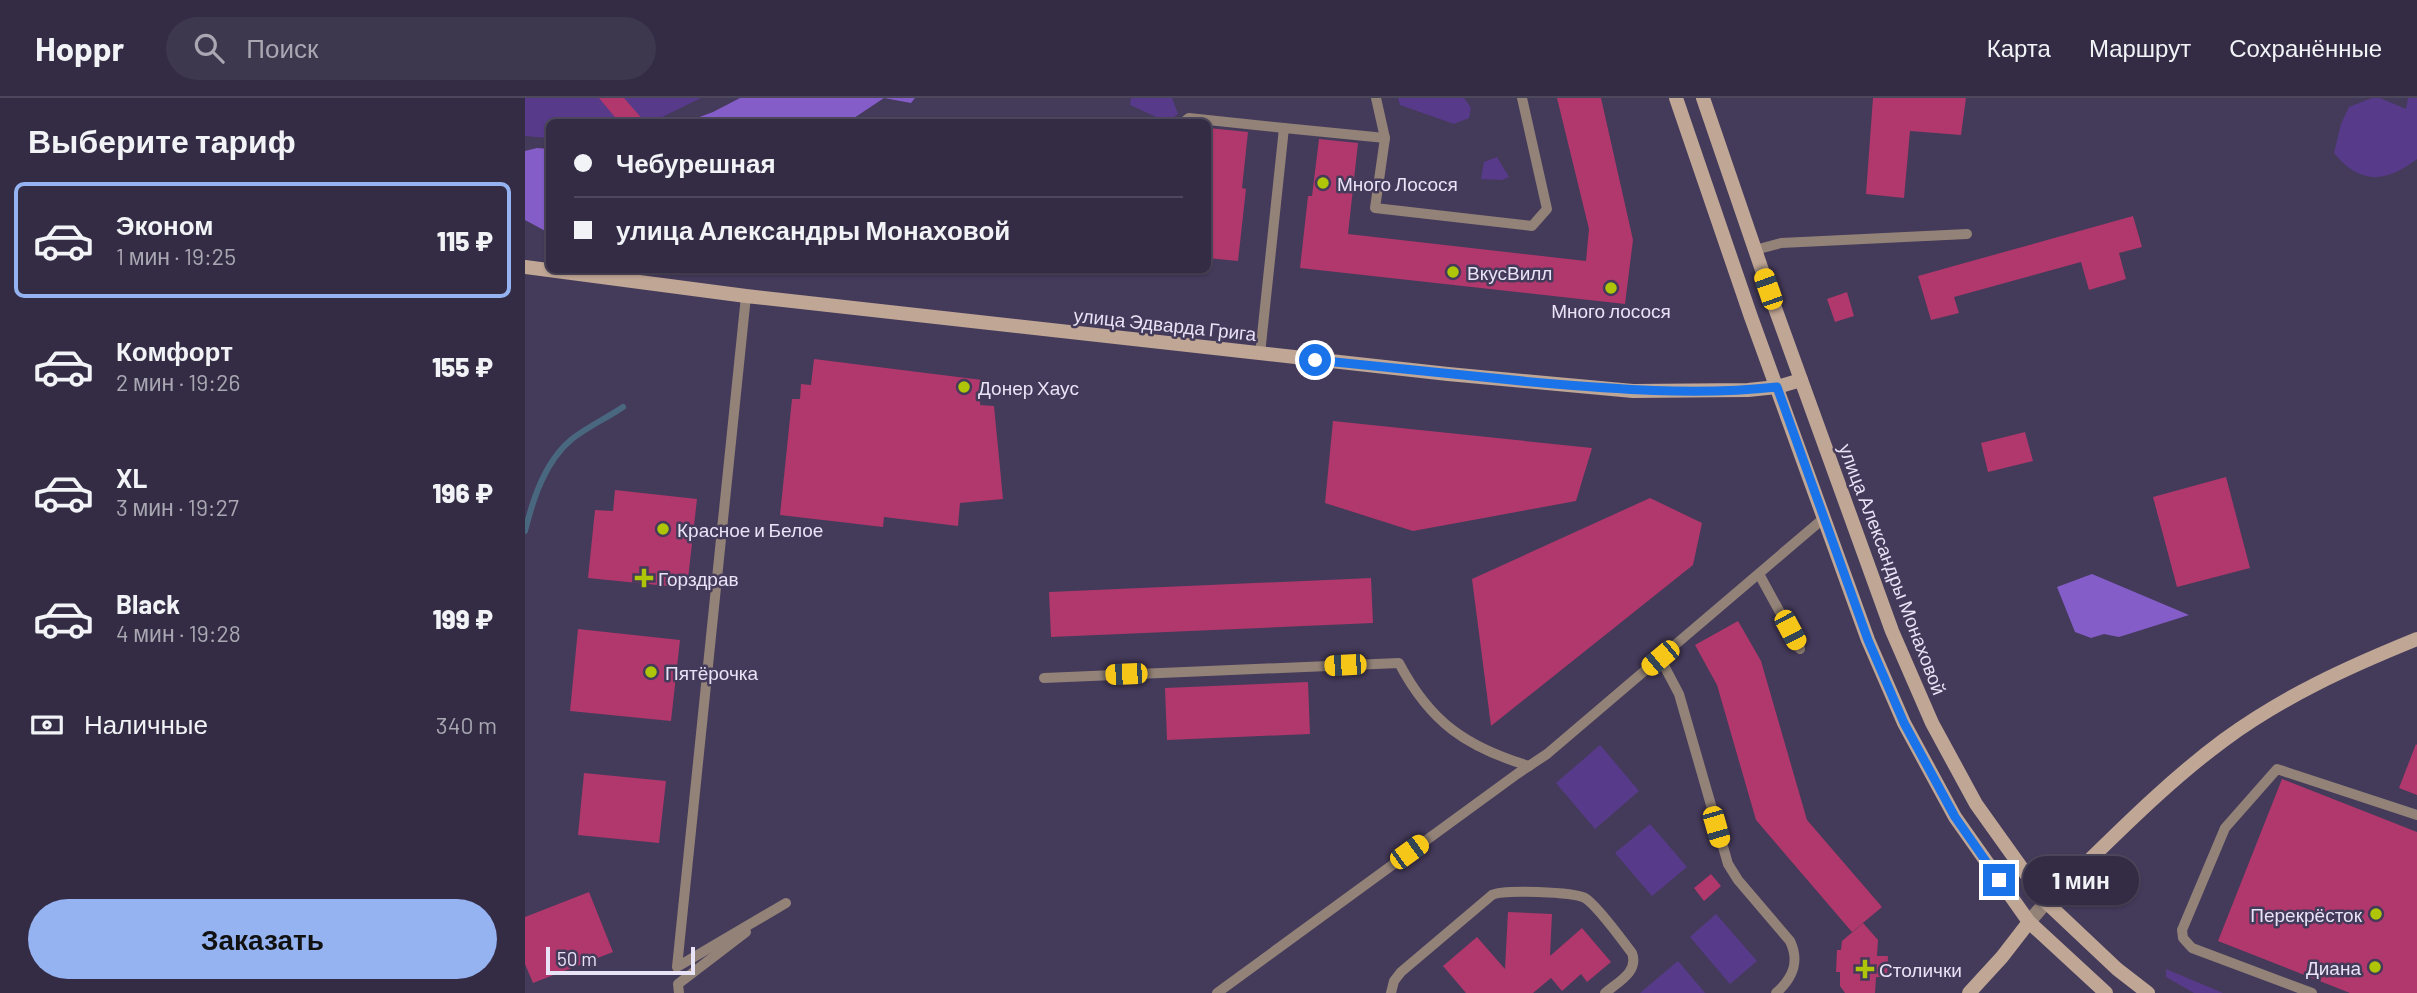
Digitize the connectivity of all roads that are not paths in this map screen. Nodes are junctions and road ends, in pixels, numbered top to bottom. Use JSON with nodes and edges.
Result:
{"nodes":[{"id":1,"x":1376,"y":98,"type":"edge"},
{"id":2,"x":1522,"y":98,"type":"edge"},
{"id":3,"x":1676,"y":98,"type":"edge"},
{"id":4,"x":1703,"y":98,"type":"edge"},
{"id":5,"x":1211,"y":120,"type":"edge"},
{"id":6,"x":1284,"y":128,"type":"junction"},
{"id":7,"x":1385,"y":138,"type":"junction"},
{"id":8,"x":1967,"y":234,"type":"dead end"},
{"id":9,"x":1755,"y":250,"type":"junction"},
{"id":10,"x":525,"y":267,"type":"edge"},
{"id":11,"x":546,"y":270,"type":"edge"},
{"id":12,"x":571,"y":273,"type":"edge"},
{"id":13,"x":746,"y":296,"type":"junction"},
{"id":14,"x":1260,"y":354,"type":"junction"},
{"id":15,"x":1801,"y":380,"type":"junction"},
{"id":16,"x":1777,"y":387,"type":"junction"},
{"id":17,"x":1824,"y":518,"type":"junction"},
{"id":18,"x":1759,"y":573,"type":"junction"},
{"id":19,"x":2417,"y":639,"type":"edge"},
{"id":20,"x":1800,"y":649,"type":"dead end"},
{"id":21,"x":1660,"y":658,"type":"junction"},
{"id":22,"x":1044,"y":677,"type":"dead end"},
{"id":23,"x":1529,"y":766,"type":"junction"},
{"id":24,"x":2417,"y":815,"type":"edge"},
{"id":25,"x":2046,"y":902,"type":"junction"},
{"id":26,"x":2029,"y":922,"type":"junction"},
{"id":27,"x":679,"y":993,"type":"edge"},
{"id":28,"x":1217,"y":993,"type":"edge"},
{"id":29,"x":1391,"y":993,"type":"edge"},
{"id":30,"x":1605,"y":993,"type":"edge"},
{"id":31,"x":1776,"y":993,"type":"edge"},
{"id":32,"x":1969,"y":993,"type":"edge"},
{"id":33,"x":2106,"y":993,"type":"edge"},
{"id":34,"x":2148,"y":993,"type":"edge"},
{"id":35,"x":2312,"y":993,"type":"edge"}],
"edges":[{"from":1,"to":7,"type":"lane"},
{"from":2,"to":7,"type":"lane"},
{"from":3,"to":16,"type":"main road"},
{"from":4,"to":9,"type":"main road","name":"улица Александры Монаховой"},
{"from":5,"to":6,"type":"lane"},
{"from":6,"to":7,"type":"lane"},
{"from":6,"to":14,"type":"lane"},
{"from":8,"to":9,"type":"lane"},
{"from":9,"to":15,"type":"main road","name":"улица Александры Монаховой"},
{"from":10,"to":11,"type":"main road","name":"улица Эдварда Грига"},
{"from":12,"to":13,"type":"main road","name":"улица Эдварда Грига"},
{"from":13,"to":14,"type":"main road","name":"улица Эдварда Грига"},
{"from":13,"to":27,"type":"lane"},
{"from":14,"to":16,"type":"main road","name":"улица Эдварда Грига"},
{"from":15,"to":16,"type":"main road","name":"улица Эдварда Грига"},
{"from":15,"to":25,"type":"main road","name":"улица Александры Монаховой"},
{"from":16,"to":17,"type":"main road"},
{"from":17,"to":18,"type":"lane"},
{"from":17,"to":26,"type":"main road"},
{"from":18,"to":20,"type":"lane"},
{"from":18,"to":21,"type":"lane"},
{"from":19,"to":25,"type":"main road"},
{"from":21,"to":23,"type":"lane"},
{"from":21,"to":31,"type":"lane"},
{"from":22,"to":23,"type":"lane"},
{"from":23,"to":28,"type":"lane"},
{"from":24,"to":35,"type":"lane"},
{"from":25,"to":26,"type":"street"},
{"from":25,"to":34,"type":"main road","name":"улица Александры Монаховой"},
{"from":26,"to":32,"type":"main road"},
{"from":26,"to":33,"type":"main road"},
{"from":29,"to":30,"type":"lane"}]}
